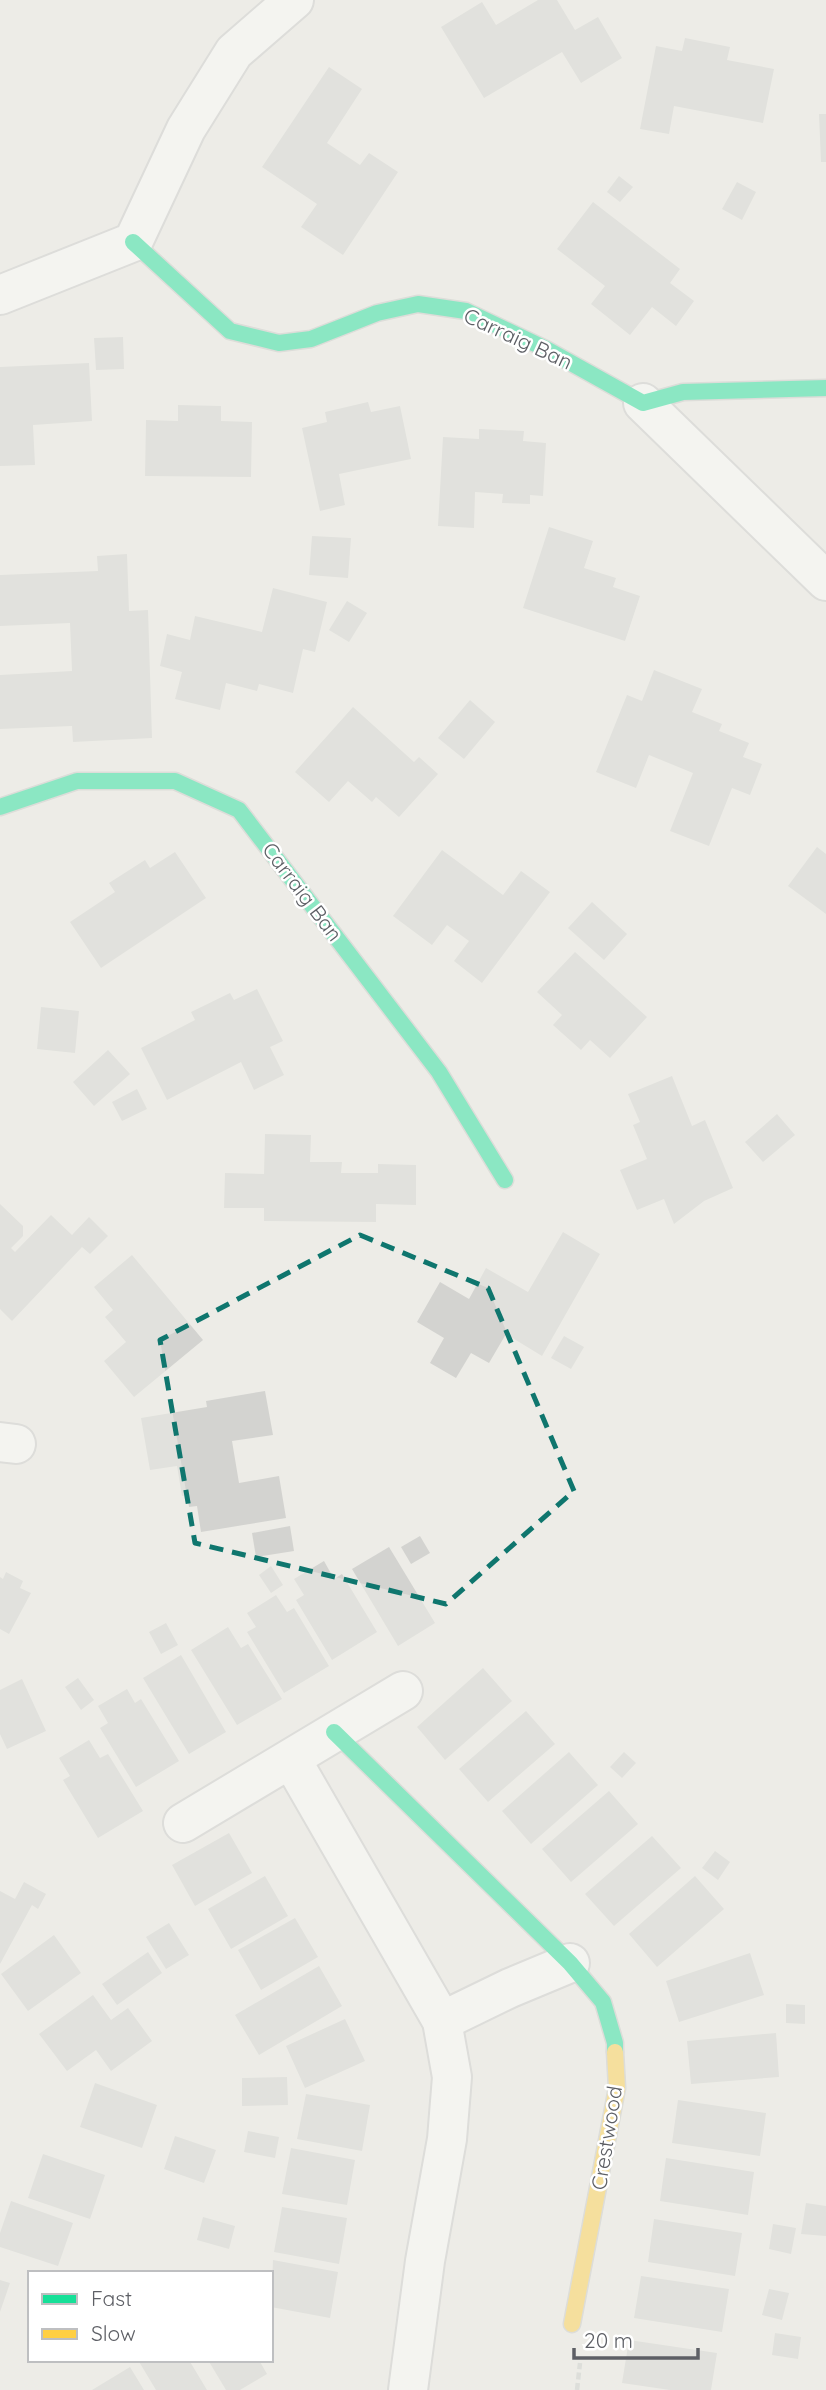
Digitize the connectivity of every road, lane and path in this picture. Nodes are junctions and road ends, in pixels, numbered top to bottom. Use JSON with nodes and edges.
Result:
{"nodes":[{"id":1,"x":294,"y":0,"type":"edge"},
{"id":2,"x":133,"y":242,"type":"junction"},
{"id":3,"x":0,"y":295,"type":"edge"},
{"id":4,"x":826,"y":388,"type":"edge"},
{"id":5,"x":643,"y":403,"type":"junction"},
{"id":6,"x":826,"y":581,"type":"edge"},
{"id":7,"x":0,"y":807,"type":"edge"},
{"id":8,"x":505,"y":1180,"type":"dead end"},
{"id":9,"x":403,"y":1691,"type":"dead end"},
{"id":10,"x":334,"y":1732,"type":"junction"},
{"id":11,"x":291,"y":1759,"type":"junction"},
{"id":12,"x":183,"y":1822,"type":"dead end"},
{"id":13,"x":570,"y":1963,"type":"junction"},
{"id":14,"x":442,"y":2021,"type":"junction"},
{"id":15,"x":572,"y":2324,"type":"dead end"},
{"id":16,"x":408,"y":2390,"type":"edge"}],
"edges":[{"from":1,"to":2,"type":"street"},
{"from":2,"to":3,"type":"street"},
{"from":2,"to":5,"type":"street","name":"Carraig Ban"},
{"from":4,"to":5,"type":"street"},
{"from":5,"to":6,"type":"street","name":"Carraig Ban"},
{"from":7,"to":8,"type":"street","name":"Carraig Ban"},
{"from":9,"to":10,"type":"street"},
{"from":10,"to":11,"type":"street"},
{"from":10,"to":13,"type":"street","name":"Crestwood"},
{"from":11,"to":12,"type":"street"},
{"from":11,"to":14,"type":"street"},
{"from":13,"to":14,"type":"street"},
{"from":13,"to":15,"type":"street","name":"Crestwood"},
{"from":14,"to":16,"type":"street"}]}
